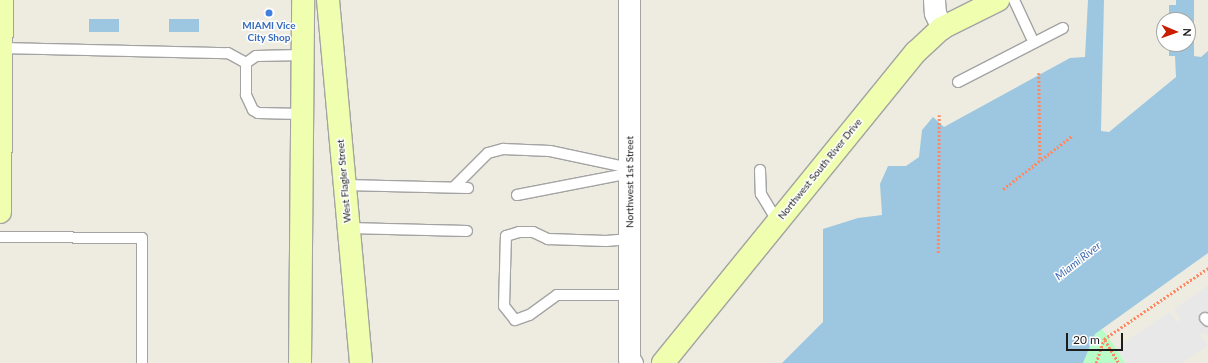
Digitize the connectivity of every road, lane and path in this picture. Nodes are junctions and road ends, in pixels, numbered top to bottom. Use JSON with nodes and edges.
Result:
{"nodes":[{"id":1,"x":2,"y":0,"type":"edge"},
{"id":2,"x":303,"y":0,"type":"edge"},
{"id":3,"x":328,"y":0,"type":"edge"},
{"id":4,"x":629,"y":0,"type":"edge"},
{"id":5,"x":934,"y":0,"type":"edge"},
{"id":6,"x":998,"y":0,"type":"edge"},
{"id":7,"x":1014,"y":0,"type":"edge"},
{"id":8,"x":942,"y":28,"type":"junction"},
{"id":9,"x":1063,"y":28,"type":"dead end"},
{"id":10,"x":1034,"y":43,"type":"junction"},
{"id":11,"x":2,"y":48,"type":"junction"},
{"id":12,"x":302,"y":56,"type":"junction"},
{"id":13,"x":246,"y":63,"type":"junction"},
{"id":14,"x":1039,"y":74,"type":"dead end"},
{"id":15,"x":958,"y":82,"type":"dead end"},
{"id":16,"x":301,"y":114,"type":"junction"},
{"id":17,"x":939,"y":115,"type":"dead end"},
{"id":18,"x":1073,"y":135,"type":"dead end"},
{"id":19,"x":1040,"y":160,"type":"junction"},
{"id":20,"x":760,"y":170,"type":"dead end"},
{"id":21,"x":630,"y":171,"type":"junction"},
{"id":22,"x":345,"y":185,"type":"junction"},
{"id":23,"x":454,"y":187,"type":"junction"},
{"id":24,"x":0,"y":188,"type":"edge"},
{"id":25,"x":468,"y":188,"type":"dead end"},
{"id":26,"x":1003,"y":189,"type":"dead end"},
{"id":27,"x":517,"y":195,"type":"dead end"},
{"id":28,"x":0,"y":212,"type":"edge"},
{"id":29,"x":778,"y":222,"type":"junction"},
{"id":30,"x":348,"y":228,"type":"junction"},
{"id":31,"x":467,"y":231,"type":"dead end"},
{"id":32,"x":0,"y":237,"type":"edge"},
{"id":33,"x":630,"y":239,"type":"junction"},
{"id":34,"x":938,"y":253,"type":"dead end"},
{"id":35,"x":1208,"y":268,"type":"edge"},
{"id":36,"x":630,"y":295,"type":"junction"},
{"id":37,"x":1104,"y":339,"type":"junction"},
{"id":38,"x":142,"y":363,"type":"edge"},
{"id":39,"x":300,"y":363,"type":"edge"},
{"id":40,"x":361,"y":363,"type":"edge"},
{"id":41,"x":632,"y":363,"type":"edge"},
{"id":42,"x":663,"y":363,"type":"edge"},
{"id":43,"x":1096,"y":363,"type":"edge"},
{"id":44,"x":1119,"y":363,"type":"edge"}],
"edges":[{"from":1,"to":11,"type":"street"},
{"from":2,"to":12,"type":"street"},
{"from":3,"to":22,"type":"street","name":"West Flagler Street"},
{"from":4,"to":21,"type":"street","name":"Northwest 1st Street"},
{"from":5,"to":8,"type":"street"},
{"from":6,"to":8,"type":"street","name":"Northwest South River Drive"},
{"from":7,"to":10,"type":"lane"},
{"from":8,"to":29,"type":"street","name":"Northwest South River Drive"},
{"from":9,"to":10,"type":"lane"},
{"from":10,"to":15,"type":"lane"},
{"from":11,"to":13,"type":"lane"},
{"from":11,"to":24,"type":"street"},
{"from":12,"to":13,"type":"lane"},
{"from":12,"to":16,"type":"street"},
{"from":13,"to":16,"type":"lane"},
{"from":14,"to":19,"type":"path"},
{"from":16,"to":39,"type":"street"},
{"from":17,"to":34,"type":"path"},
{"from":18,"to":19,"type":"path"},
{"from":19,"to":26,"type":"path"},
{"from":20,"to":29,"type":"lane"},
{"from":21,"to":23,"type":"lane"},
{"from":21,"to":27,"type":"lane"},
{"from":21,"to":33,"type":"street","name":"Northwest 1st Street"},
{"from":22,"to":23,"type":"lane"},
{"from":22,"to":30,"type":"street","name":"West Flagler Street"},
{"from":23,"to":25,"type":"lane"},
{"from":24,"to":28,"type":"street"},
{"from":29,"to":42,"type":"street","name":"Northwest South River Drive"},
{"from":30,"to":31,"type":"lane"},
{"from":30,"to":40,"type":"street","name":"West Flagler Street"},
{"from":32,"to":38,"type":"lane"},
{"from":33,"to":36,"type":"street","name":"Northwest 1st Street"},
{"from":33,"to":36,"type":"lane"},
{"from":35,"to":37,"type":"path"},
{"from":36,"to":41,"type":"street","name":"Northwest 1st Street"},
{"from":37,"to":43,"type":"path"},
{"from":37,"to":44,"type":"path"}]}
